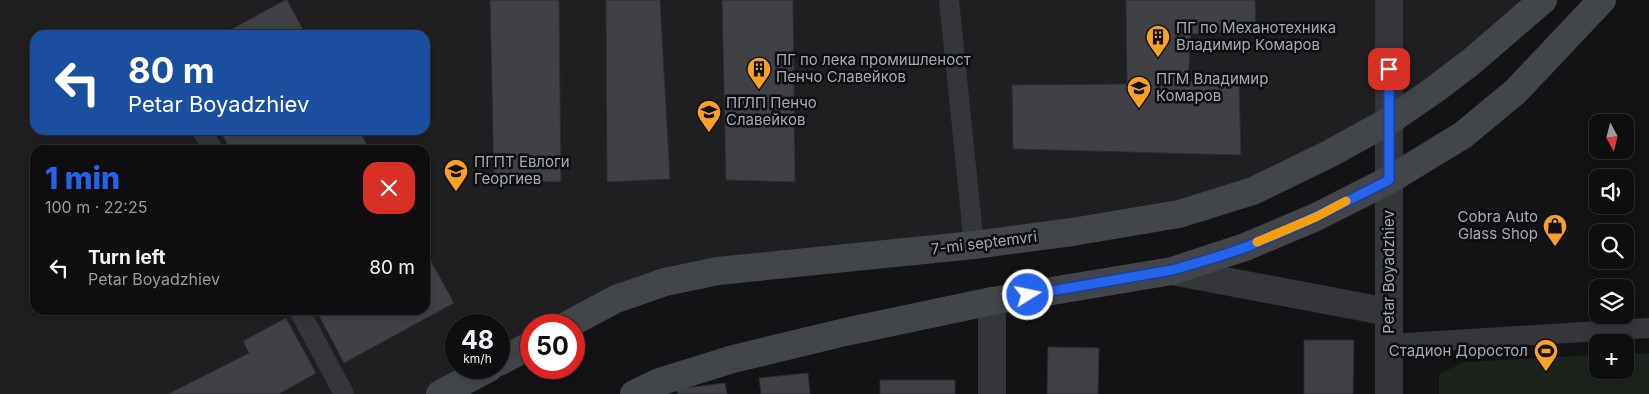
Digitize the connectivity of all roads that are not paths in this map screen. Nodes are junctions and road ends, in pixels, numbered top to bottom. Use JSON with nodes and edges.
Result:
{"nodes":[{"id":1,"x":949,"y":0,"type":"edge"},
{"id":2,"x":1389,"y":0,"type":"edge"},
{"id":3,"x":1543,"y":0,"type":"edge"},
{"id":4,"x":1602,"y":0,"type":"edge"},
{"id":5,"x":1389,"y":121,"type":"junction"},
{"id":6,"x":1389,"y":180,"type":"junction"},
{"id":7,"x":974,"y":245,"type":"junction"},
{"id":8,"x":1172,"y":270,"type":"junction"},
{"id":9,"x":992,"y":302,"type":"junction"},
{"id":10,"x":1389,"y":312,"type":"junction"},
{"id":11,"x":302,"y":315,"type":"edge"},
{"id":12,"x":585,"y":316,"type":"edge"},
{"id":13,"x":1649,"y":328,"type":"edge"},
{"id":14,"x":1389,"y":344,"type":"junction"},
{"id":15,"x":468,"y":379,"type":"edge"},
{"id":16,"x":659,"y":388,"type":"edge"},
{"id":17,"x":344,"y":394,"type":"edge"},
{"id":18,"x":440,"y":394,"type":"edge"},
{"id":19,"x":634,"y":394,"type":"edge"},
{"id":20,"x":992,"y":394,"type":"edge"},
{"id":21,"x":1389,"y":394,"type":"edge"}],
"edges":[{"from":1,"to":7,"type":"lane"},
{"from":2,"to":5,"type":"street","name":"Petar Boyadzhiev"},
{"from":3,"to":5,"type":"main road","name":"7-mi septemvri"},
{"from":4,"to":6,"type":"main road"},
{"from":5,"to":6,"type":"street","name":"Petar Boyadzhiev"},
{"from":5,"to":7,"type":"main road","name":"7-mi septemvri"},
{"from":6,"to":8,"type":"main road"},
{"from":6,"to":10,"type":"street","name":"Petar Boyadzhiev"},
{"from":7,"to":12,"type":"main road","name":"7-mi septemvri"},
{"from":8,"to":9,"type":"main road"},
{"from":8,"to":10,"type":"street"},
{"from":9,"to":16,"type":"main road"},
{"from":9,"to":20,"type":"street"},
{"from":10,"to":14,"type":"street","name":"Petar Boyadzhiev"},
{"from":11,"to":17,"type":"lane"},
{"from":13,"to":14,"type":"lane"},
{"from":14,"to":21,"type":"street","name":"Petar Boyadzhiev"},
{"from":15,"to":18,"type":"main road"},
{"from":16,"to":19,"type":"main road"}]}
